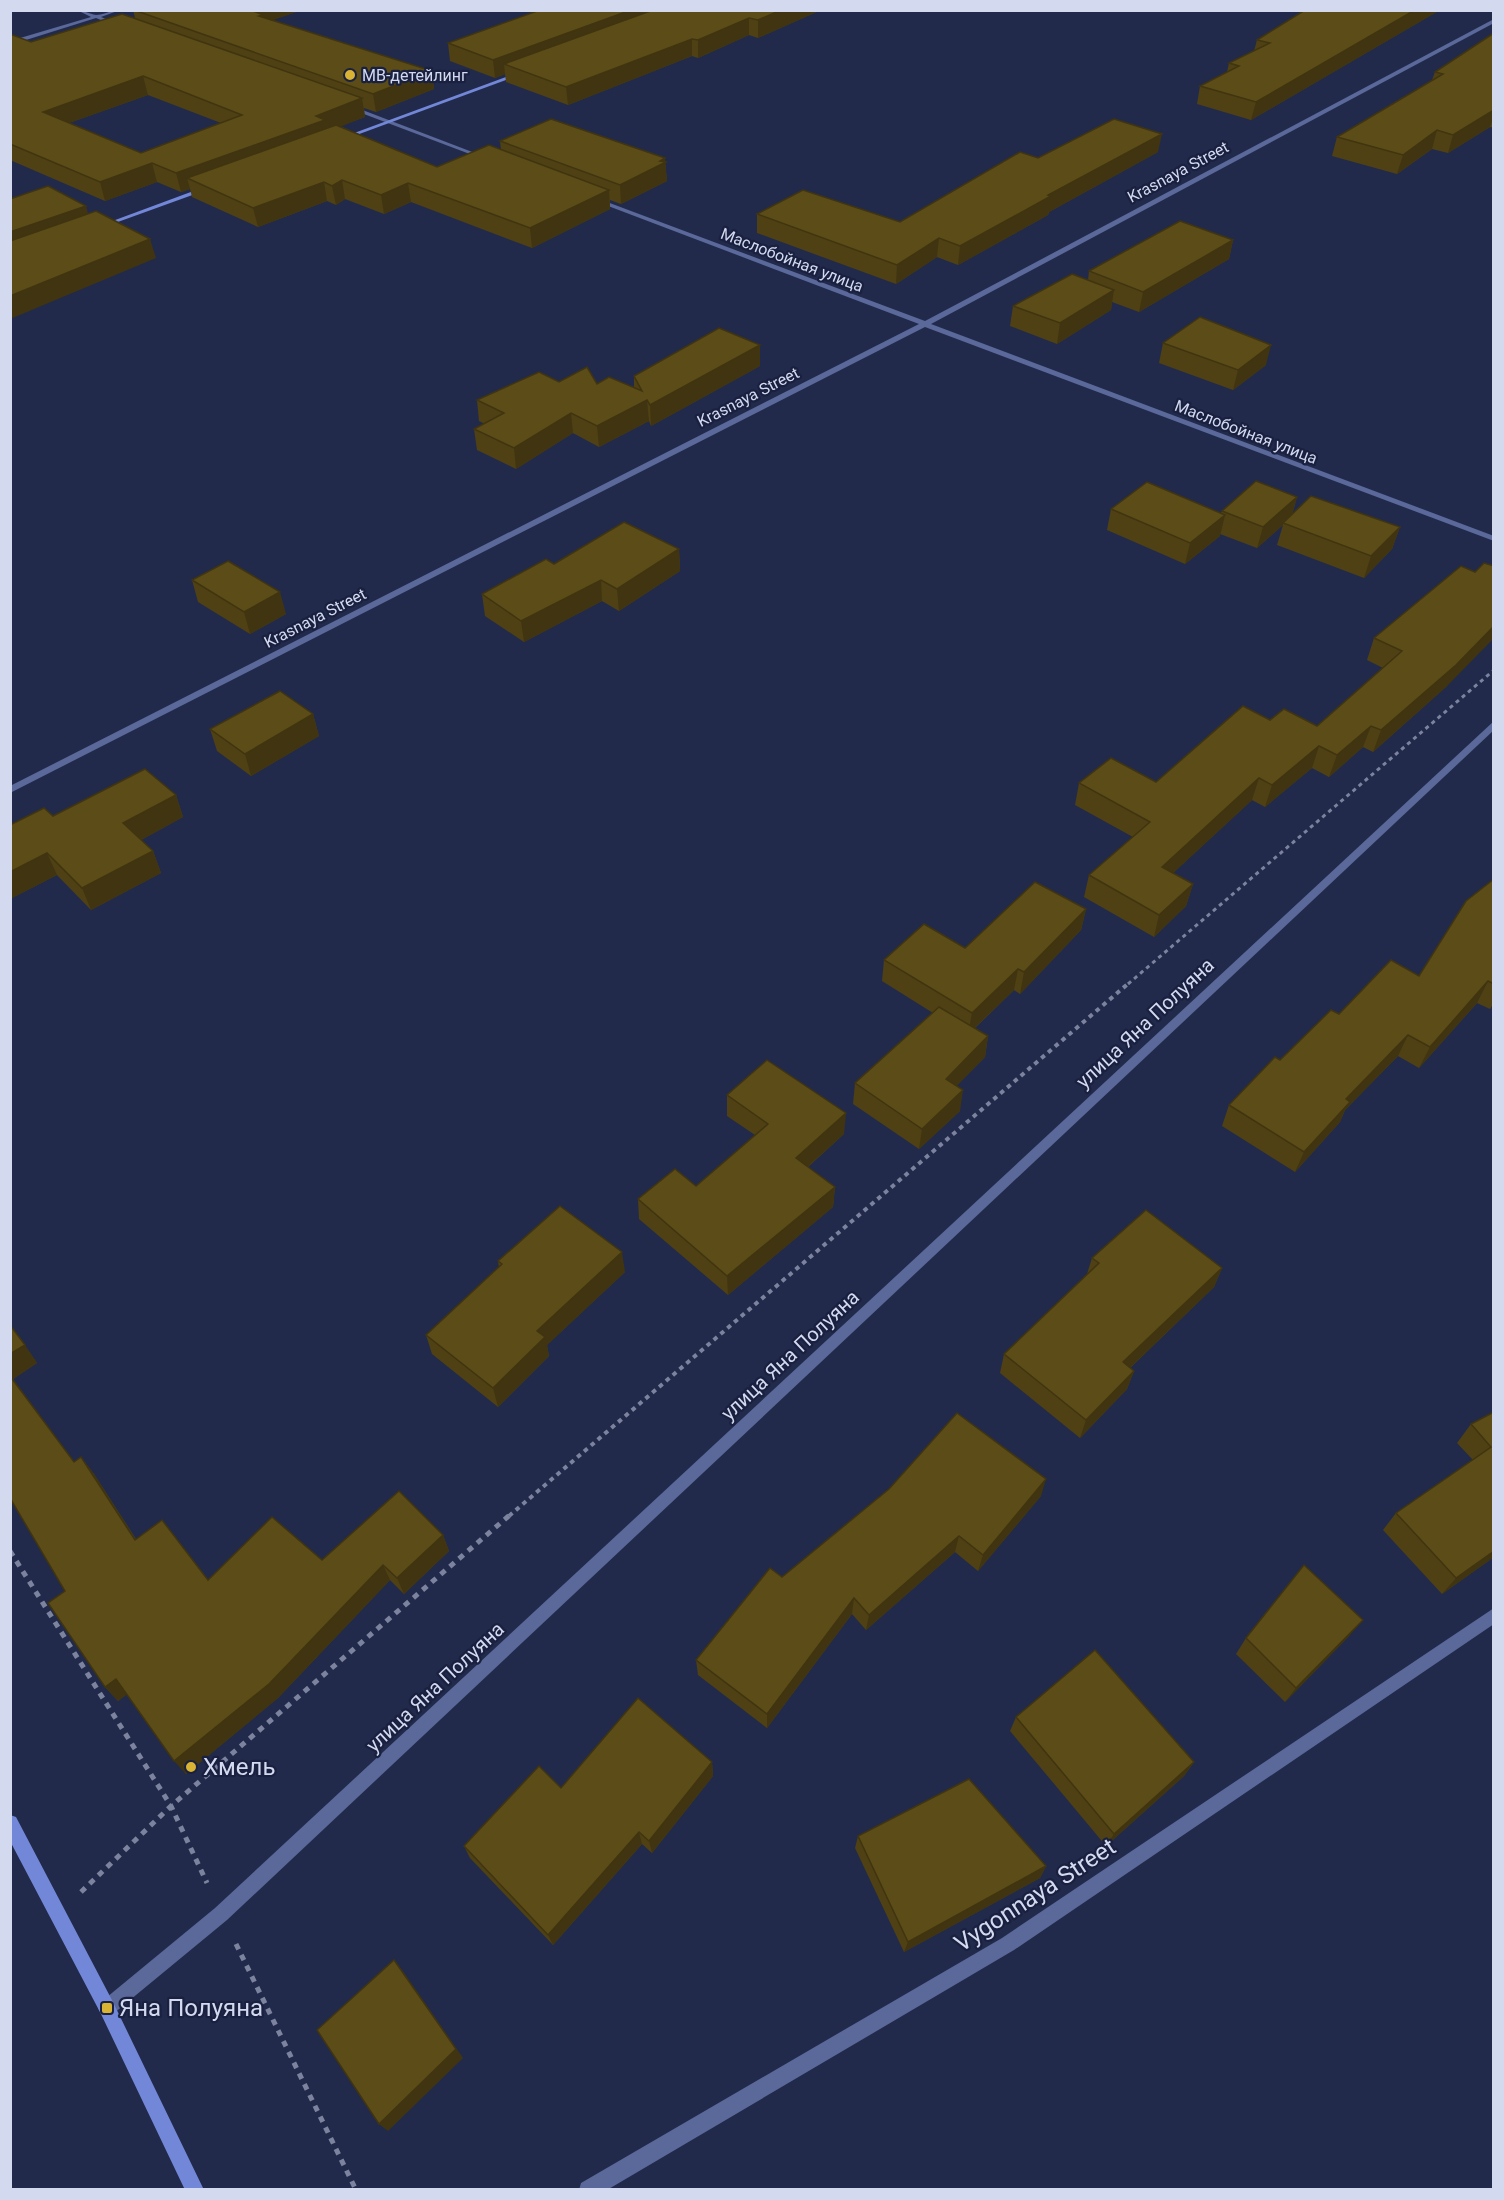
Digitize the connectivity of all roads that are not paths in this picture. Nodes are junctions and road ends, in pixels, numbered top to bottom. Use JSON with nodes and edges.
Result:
{"nodes":[{"id":1,"x":79,"y":10,"type":"edge"},
{"id":2,"x":118,"y":10,"type":"edge"},
{"id":3,"x":96,"y":17,"type":"junction"},
{"id":4,"x":1494,"y":21,"type":"edge"},
{"id":5,"x":130,"y":29,"type":"edge"},
{"id":6,"x":10,"y":43,"type":"edge"},
{"id":7,"x":524,"y":72,"type":"edge"},
{"id":8,"x":344,"y":105,"type":"edge"},
{"id":9,"x":389,"y":121,"type":"junction"},
{"id":10,"x":334,"y":141,"type":"edge"},
{"id":11,"x":489,"y":159,"type":"edge"},
{"id":12,"x":211,"y":186,"type":"edge"},
{"id":13,"x":589,"y":197,"type":"edge"},
{"id":14,"x":100,"y":227,"type":"edge"},
{"id":15,"x":923,"y":325,"type":"junction"},
{"id":16,"x":1494,"y":539,"type":"edge"},
{"id":17,"x":1494,"y":724,"type":"edge"},
{"id":18,"x":10,"y":790,"type":"edge"},
{"id":19,"x":1494,"y":1616,"type":"edge"},
{"id":20,"x":10,"y":1823,"type":"edge"},
{"id":21,"x":107,"y":2008,"type":"junction"},
{"id":22,"x":195,"y":2190,"type":"edge"},
{"id":23,"x":588,"y":2190,"type":"edge"}],
"edges":[{"from":1,"to":3,"type":"street"},
{"from":2,"to":3,"type":"street"},
{"from":3,"to":5,"type":"street"},
{"from":3,"to":6,"type":"street"},
{"from":4,"to":15,"type":"street","name":"Krasnaya Street"},
{"from":7,"to":9,"type":"street"},
{"from":8,"to":9,"type":"street"},
{"from":9,"to":10,"type":"street"},
{"from":9,"to":11,"type":"street"},
{"from":12,"to":14,"type":"street"},
{"from":13,"to":15,"type":"street","name":"Маслобойная улица"},
{"from":15,"to":16,"type":"street","name":"Маслобойная улица"},
{"from":15,"to":18,"type":"street","name":"Krasnaya Street"},
{"from":17,"to":21,"type":"street","name":"улица Яна Полуяна"},
{"from":19,"to":23,"type":"street","name":"Vygonnaya Street"},
{"from":20,"to":21,"type":"street"},
{"from":21,"to":22,"type":"street"}]}
